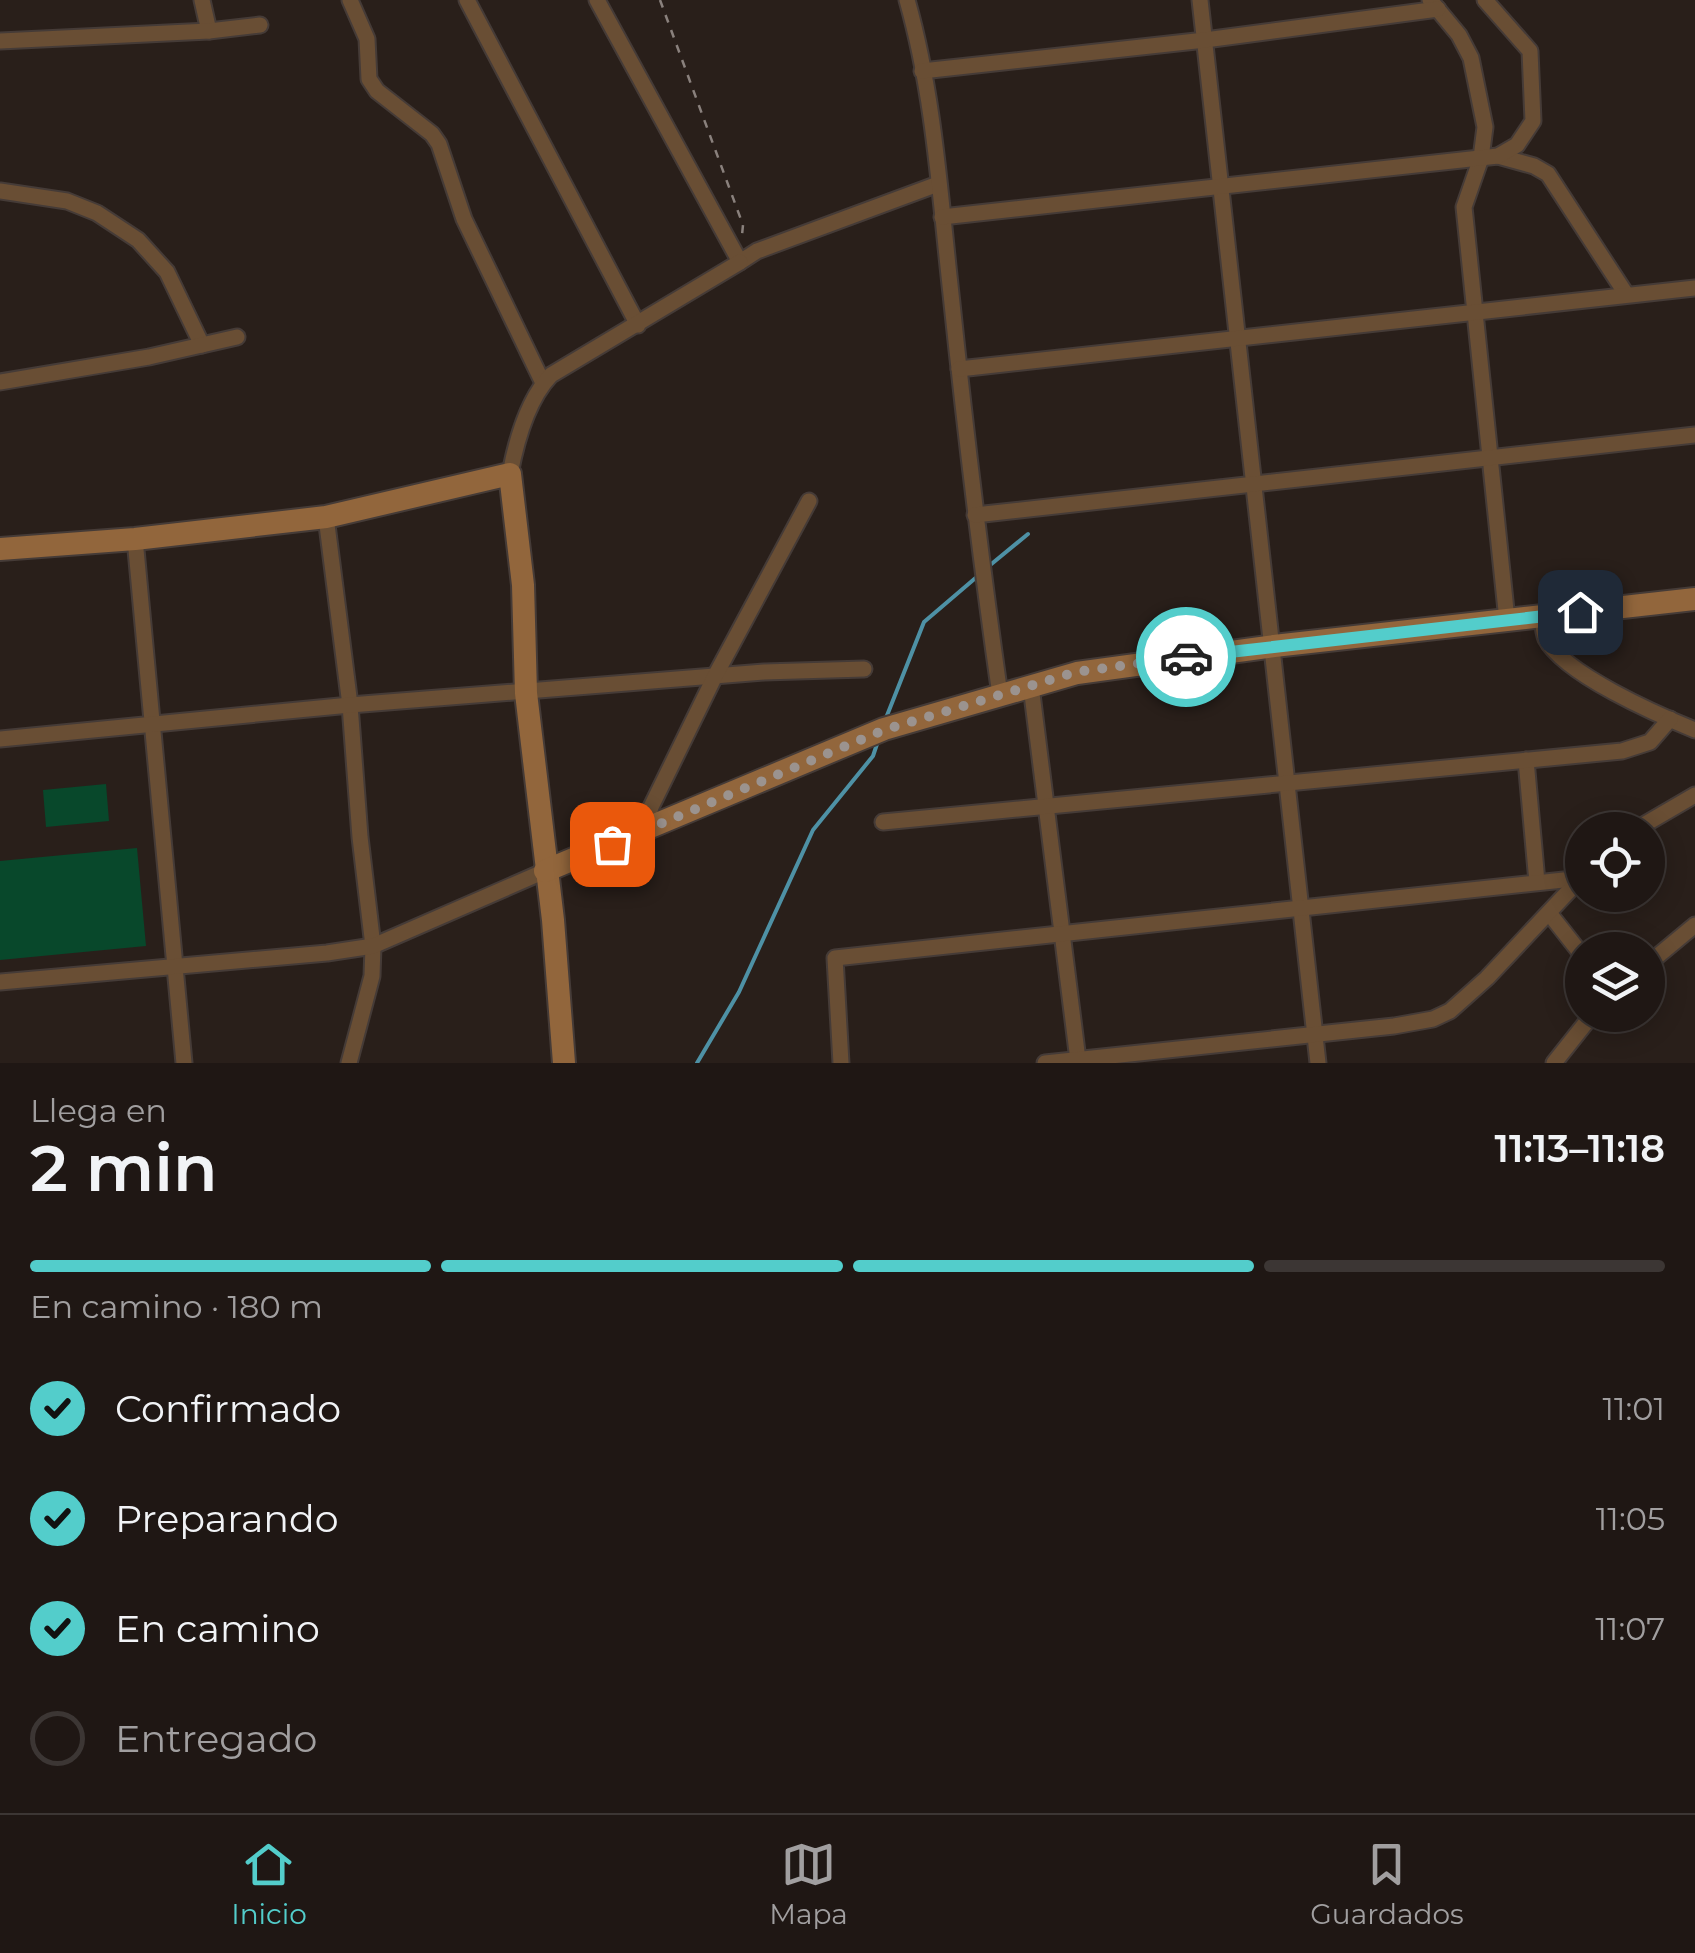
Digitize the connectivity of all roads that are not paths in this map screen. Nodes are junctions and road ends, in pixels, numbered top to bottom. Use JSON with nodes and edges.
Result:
{"nodes":[{"id":1,"x":202,"y":0,"type":"edge"},
{"id":2,"x":350,"y":0,"type":"edge"},
{"id":3,"x":467,"y":0,"type":"edge"},
{"id":4,"x":598,"y":0,"type":"edge"},
{"id":5,"x":907,"y":0,"type":"edge"},
{"id":6,"x":1200,"y":0,"type":"edge"},
{"id":7,"x":1485,"y":0,"type":"edge"},
{"id":8,"x":1434,"y":4,"type":"edge"},
{"id":9,"x":260,"y":25,"type":"dead end"},
{"id":10,"x":208,"y":31,"type":"junction"},
{"id":11,"x":1204,"y":40,"type":"junction"},
{"id":12,"x":0,"y":41,"type":"edge"},
{"id":13,"x":922,"y":71,"type":"junction"},
{"id":14,"x":1490,"y":157,"type":"junction"},
{"id":15,"x":938,"y":184,"type":"junction"},
{"id":16,"x":1220,"y":186,"type":"junction"},
{"id":17,"x":0,"y":191,"type":"edge"},
{"id":18,"x":942,"y":217,"type":"junction"},
{"id":19,"x":740,"y":262,"type":"junction"},
{"id":20,"x":1695,"y":288,"type":"edge"},
{"id":21,"x":1626,"y":294,"type":"junction"},
{"id":22,"x":1476,"y":310,"type":"junction"},
{"id":23,"x":638,"y":325,"type":"junction"},
{"id":24,"x":1237,"y":336,"type":"junction"},
{"id":25,"x":237,"y":337,"type":"dead end"},
{"id":26,"x":202,"y":345,"type":"junction"},
{"id":27,"x":959,"y":368,"type":"junction"},
{"id":28,"x":0,"y":382,"type":"edge"},
{"id":29,"x":543,"y":383,"type":"junction"},
{"id":30,"x":1695,"y":435,"type":"edge"},
{"id":31,"x":1490,"y":458,"type":"junction"},
{"id":32,"x":510,"y":474,"type":"junction"},
{"id":33,"x":1254,"y":484,"type":"junction"},
{"id":34,"x":810,"y":501,"type":"dead end"},
{"id":35,"x":975,"y":515,"type":"junction"},
{"id":36,"x":326,"y":516,"type":"junction"},
{"id":37,"x":135,"y":539,"type":"junction"},
{"id":38,"x":0,"y":548,"type":"edge"},
{"id":39,"x":1695,"y":599,"type":"edge"},
{"id":40,"x":1542,"y":616,"type":"junction"},
{"id":41,"x":1508,"y":620,"type":"junction"},
{"id":42,"x":1274,"y":646,"type":"junction"},
{"id":43,"x":864,"y":670,"type":"dead end"},
{"id":44,"x":715,"y":676,"type":"junction"},
{"id":45,"x":1032,"y":686,"type":"junction"},
{"id":46,"x":526,"y":693,"type":"junction"},
{"id":47,"x":1000,"y":695,"type":"junction"},
{"id":48,"x":350,"y":705,"type":"junction"},
{"id":49,"x":1670,"y":719,"type":"junction"},
{"id":50,"x":153,"y":726,"type":"junction"},
{"id":51,"x":1695,"y":730,"type":"edge"},
{"id":52,"x":0,"y":739,"type":"edge"},
{"id":53,"x":1526,"y":760,"type":"junction"},
{"id":54,"x":1288,"y":783,"type":"junction"},
{"id":55,"x":1695,"y":795,"type":"edge"},
{"id":56,"x":1046,"y":807,"type":"junction"},
{"id":57,"x":1665,"y":812,"type":"edge"},
{"id":58,"x":882,"y":822,"type":"dead end"},
{"id":59,"x":645,"y":830,"type":"junction"},
{"id":60,"x":546,"y":872,"type":"junction"},
{"id":61,"x":1565,"y":879,"type":"edge"},
{"id":62,"x":1537,"y":882,"type":"junction"},
{"id":63,"x":1565,"y":896,"type":"edge"},
{"id":64,"x":1301,"y":907,"type":"junction"},
{"id":65,"x":1549,"y":913,"type":"junction"},
{"id":66,"x":1695,"y":925,"type":"edge"},
{"id":67,"x":1565,"y":933,"type":"edge"},
{"id":68,"x":1062,"y":934,"type":"junction"},
{"id":69,"x":374,"y":946,"type":"junction"},
{"id":70,"x":1665,"y":950,"type":"edge"},
{"id":71,"x":175,"y":967,"type":"junction"},
{"id":72,"x":0,"y":982,"type":"edge"},
{"id":73,"x":1579,"y":1032,"type":"edge"},
{"id":74,"x":1315,"y":1034,"type":"junction"},
{"id":75,"x":1078,"y":1060,"type":"junction"},
{"id":76,"x":184,"y":1063,"type":"edge"},
{"id":77,"x":348,"y":1063,"type":"edge"},
{"id":78,"x":564,"y":1063,"type":"edge"},
{"id":79,"x":842,"y":1063,"type":"edge"},
{"id":80,"x":1045,"y":1063,"type":"edge"},
{"id":81,"x":1318,"y":1063,"type":"edge"},
{"id":82,"x":1554,"y":1063,"type":"edge"}],
"edges":[{"from":1,"to":10,"type":"street"},
{"from":2,"to":29,"type":"street"},
{"from":3,"to":23,"type":"street"},
{"from":4,"to":19,"type":"street"},
{"from":5,"to":13,"type":"street"},
{"from":6,"to":11,"type":"street"},
{"from":7,"to":14,"type":"street"},
{"from":8,"to":11,"type":"street"},
{"from":8,"to":14,"type":"street"},
{"from":9,"to":10,"type":"street"},
{"from":10,"to":12,"type":"street"},
{"from":11,"to":13,"type":"street"},
{"from":11,"to":16,"type":"street"},
{"from":13,"to":15,"type":"street"},
{"from":14,"to":16,"type":"street"},
{"from":14,"to":21,"type":"street"},
{"from":14,"to":22,"type":"street"},
{"from":15,"to":18,"type":"street"},
{"from":15,"to":19,"type":"street"},
{"from":16,"to":18,"type":"street"},
{"from":16,"to":24,"type":"street"},
{"from":17,"to":26,"type":"street"},
{"from":18,"to":27,"type":"street"},
{"from":19,"to":23,"type":"street"},
{"from":20,"to":21,"type":"street"},
{"from":21,"to":22,"type":"street"},
{"from":22,"to":24,"type":"street"},
{"from":22,"to":31,"type":"street"},
{"from":23,"to":29,"type":"street"},
{"from":24,"to":27,"type":"street"},
{"from":24,"to":33,"type":"street"},
{"from":25,"to":26,"type":"street"},
{"from":26,"to":28,"type":"street"},
{"from":27,"to":35,"type":"street"},
{"from":29,"to":32,"type":"street"},
{"from":30,"to":31,"type":"street"},
{"from":31,"to":33,"type":"street"},
{"from":31,"to":41,"type":"street"},
{"from":32,"to":36,"type":"street"},
{"from":32,"to":46,"type":"street"},
{"from":33,"to":35,"type":"street"},
{"from":33,"to":42,"type":"street"},
{"from":34,"to":44,"type":"street"},
{"from":35,"to":47,"type":"street"},
{"from":36,"to":37,"type":"street"},
{"from":36,"to":48,"type":"street"},
{"from":37,"to":38,"type":"street"},
{"from":37,"to":50,"type":"street"},
{"from":39,"to":40,"type":"street"},
{"from":40,"to":41,"type":"street"},
{"from":40,"to":49,"type":"street"},
{"from":41,"to":42,"type":"street"},
{"from":42,"to":45,"type":"street"},
{"from":42,"to":54,"type":"street"},
{"from":43,"to":44,"type":"street"},
{"from":44,"to":46,"type":"street"},
{"from":44,"to":59,"type":"street"},
{"from":45,"to":47,"type":"street"},
{"from":45,"to":56,"type":"street"},
{"from":46,"to":48,"type":"street"},
{"from":46,"to":60,"type":"street"},
{"from":47,"to":59,"type":"street"},
{"from":48,"to":50,"type":"street"},
{"from":48,"to":69,"type":"street"},
{"from":49,"to":51,"type":"street"},
{"from":49,"to":53,"type":"street"},
{"from":50,"to":52,"type":"street"},
{"from":50,"to":71,"type":"street"},
{"from":53,"to":54,"type":"street"},
{"from":53,"to":62,"type":"street"},
{"from":54,"to":56,"type":"street"},
{"from":54,"to":64,"type":"street"},
{"from":55,"to":57,"type":"street"},
{"from":56,"to":58,"type":"street"},
{"from":56,"to":68,"type":"street"},
{"from":59,"to":60,"type":"street"},
{"from":60,"to":69,"type":"street"},
{"from":60,"to":78,"type":"street"},
{"from":61,"to":62,"type":"street"},
{"from":62,"to":64,"type":"street"},
{"from":63,"to":65,"type":"street"},
{"from":64,"to":68,"type":"street"},
{"from":64,"to":74,"type":"street"},
{"from":65,"to":67,"type":"street"},
{"from":65,"to":74,"type":"street"},
{"from":66,"to":70,"type":"street"},
{"from":68,"to":75,"type":"street"},
{"from":68,"to":79,"type":"street"},
{"from":69,"to":71,"type":"street"},
{"from":69,"to":77,"type":"street"},
{"from":71,"to":72,"type":"street"},
{"from":71,"to":76,"type":"street"},
{"from":73,"to":82,"type":"street"},
{"from":74,"to":75,"type":"street"},
{"from":74,"to":81,"type":"street"},
{"from":75,"to":80,"type":"street"}]}
